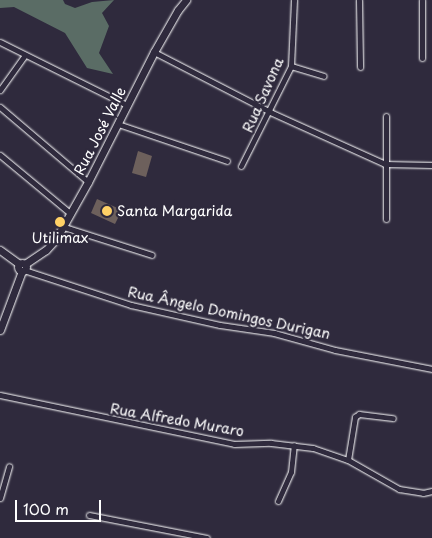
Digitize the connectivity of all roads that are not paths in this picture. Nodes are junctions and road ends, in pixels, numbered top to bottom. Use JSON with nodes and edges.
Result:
{"nodes":[{"id":1,"x":186,"y":0,"type":"edge"},
{"id":2,"x":294,"y":0,"type":"edge"},
{"id":3,"x":359,"y":0,"type":"edge"},
{"id":4,"x":422,"y":0,"type":"edge"},
{"id":5,"x":0,"y":42,"type":"edge"},
{"id":6,"x":154,"y":52,"type":"junction"},
{"id":7,"x":25,"y":55,"type":"junction"},
{"id":8,"x":422,"y":58,"type":"dead end"},
{"id":9,"x":291,"y":66,"type":"junction"},
{"id":10,"x":360,"y":67,"type":"dead end"},
{"id":11,"x":324,"y":76,"type":"dead end"},
{"id":12,"x":0,"y":90,"type":"edge"},
{"id":13,"x":127,"y":105,"type":"junction"},
{"id":14,"x":0,"y":107,"type":"edge"},
{"id":15,"x":270,"y":112,"type":"junction"},
{"id":16,"x":386,"y":116,"type":"dead end"},
{"id":17,"x":118,"y":124,"type":"junction"},
{"id":18,"x":0,"y":155,"type":"edge"},
{"id":19,"x":227,"y":161,"type":"dead end"},
{"id":20,"x":385,"y":164,"type":"junction"},
{"id":21,"x":432,"y":165,"type":"edge"},
{"id":22,"x":241,"y":166,"type":"dead end"},
{"id":23,"x":88,"y":182,"type":"junction"},
{"id":24,"x":71,"y":214,"type":"junction"},
{"id":25,"x":386,"y":219,"type":"dead end"},
{"id":26,"x":64,"y":227,"type":"junction"},
{"id":27,"x":0,"y":250,"type":"edge"},
{"id":28,"x":152,"y":256,"type":"dead end"},
{"id":29,"x":23,"y":267,"type":"junction"},
{"id":30,"x":0,"y":330,"type":"edge"},
{"id":31,"x":432,"y":369,"type":"edge"},
{"id":32,"x":0,"y":396,"type":"edge"},
{"id":33,"x":393,"y":418,"type":"dead end"},
{"id":34,"x":294,"y":444,"type":"junction"},
{"id":35,"x":348,"y":460,"type":"junction"},
{"id":36,"x":9,"y":466,"type":"dead end"},
{"id":37,"x":432,"y":491,"type":"edge"},
{"id":38,"x":0,"y":498,"type":"edge"},
{"id":39,"x":278,"y":501,"type":"dead end"},
{"id":40,"x":90,"y":516,"type":"dead end"},
{"id":41,"x":207,"y":538,"type":"edge"}],
"edges":[{"from":1,"to":6,"type":"street","name":"Rua José Valle"},
{"from":2,"to":9,"type":"street","name":"Rua Savona"},
{"from":3,"to":10,"type":"street"},
{"from":4,"to":8,"type":"street"},
{"from":5,"to":7,"type":"street"},
{"from":6,"to":13,"type":"street","name":"Rua José Valle"},
{"from":6,"to":15,"type":"street"},
{"from":7,"to":12,"type":"street"},
{"from":7,"to":13,"type":"street"},
{"from":9,"to":11,"type":"street"},
{"from":9,"to":15,"type":"street","name":"Rua Savona"},
{"from":13,"to":17,"type":"street","name":"Rua José Valle"},
{"from":14,"to":23,"type":"street"},
{"from":15,"to":20,"type":"street"},
{"from":15,"to":22,"type":"street","name":"Rua Savona"},
{"from":16,"to":20,"type":"street"},
{"from":17,"to":19,"type":"street"},
{"from":17,"to":23,"type":"street","name":"Rua José Valle"},
{"from":18,"to":24,"type":"street"},
{"from":20,"to":21,"type":"street"},
{"from":20,"to":25,"type":"street"},
{"from":23,"to":24,"type":"street","name":"Rua José Valle"},
{"from":24,"to":26,"type":"street","name":"Rua José Valle"},
{"from":26,"to":28,"type":"street"},
{"from":26,"to":29,"type":"street","name":"Rua José Valle"},
{"from":27,"to":29,"type":"street","name":"Rua Ângelo Domingos Durigan"},
{"from":29,"to":30,"type":"street"},
{"from":29,"to":31,"type":"street","name":"Rua Ângelo Domingos Durigan"},
{"from":32,"to":34,"type":"street","name":"Rua Alfredo Muraro"},
{"from":33,"to":35,"type":"street"},
{"from":34,"to":35,"type":"street","name":"Rua Alfredo Muraro"},
{"from":34,"to":39,"type":"street"},
{"from":35,"to":37,"type":"street","name":"Rua Alfredo Muraro"},
{"from":36,"to":38,"type":"street"},
{"from":40,"to":41,"type":"street"}]}
